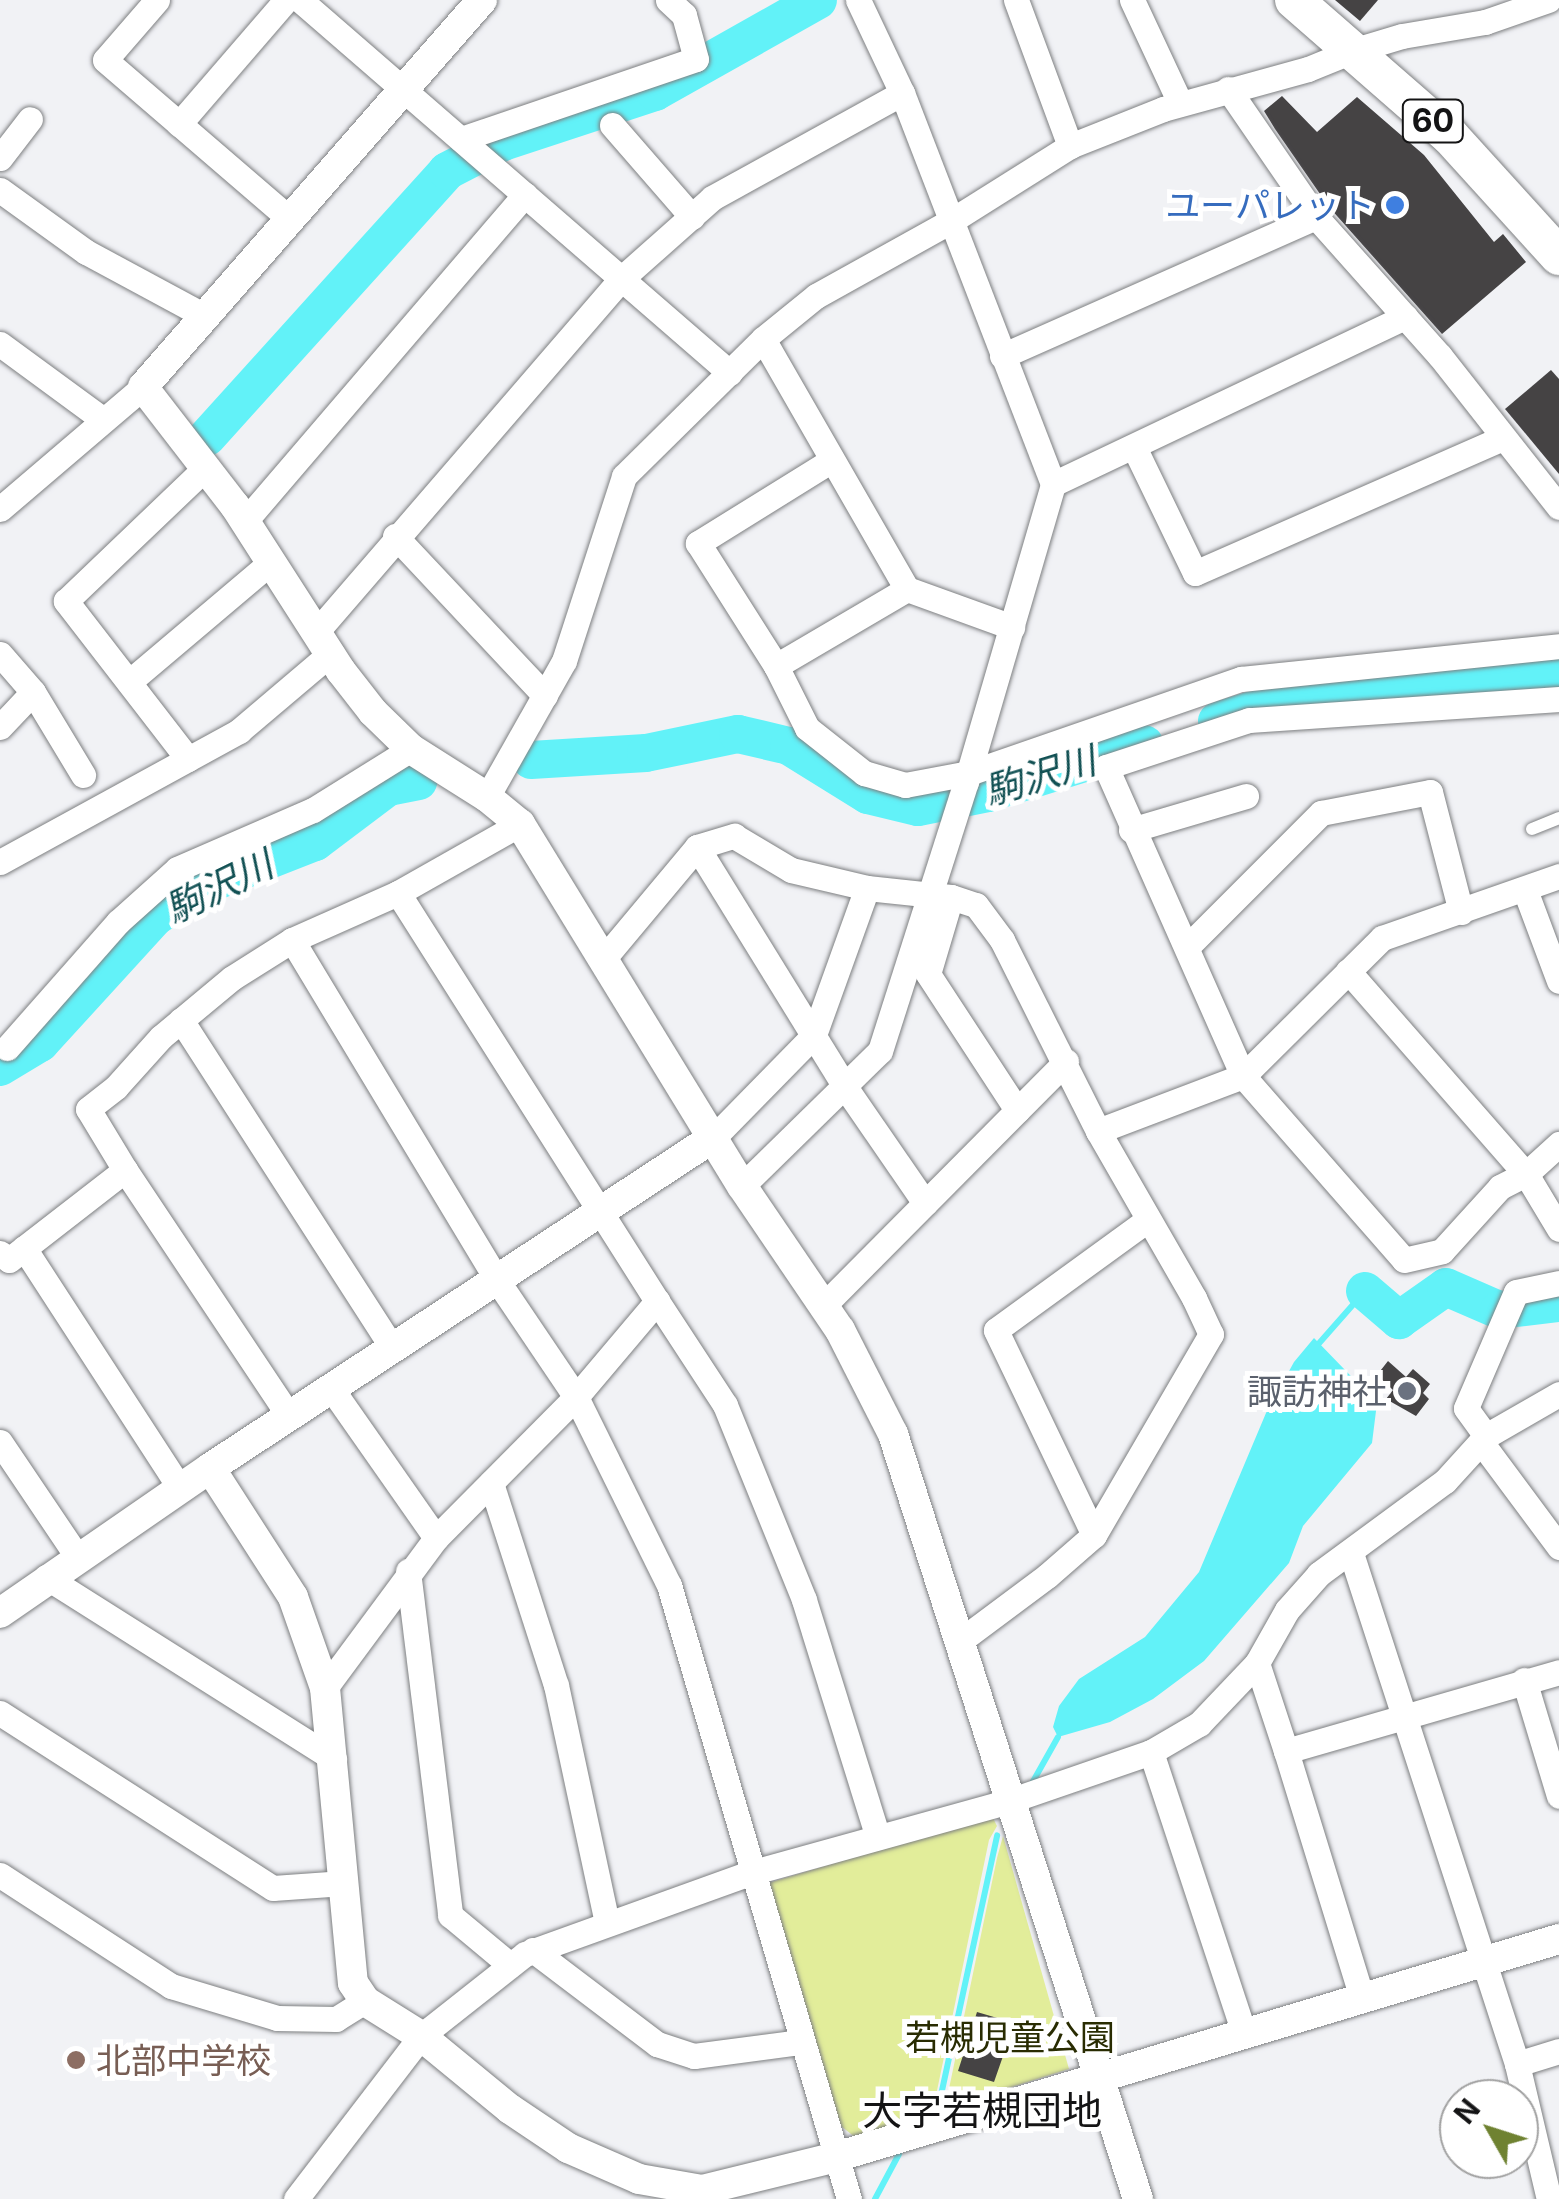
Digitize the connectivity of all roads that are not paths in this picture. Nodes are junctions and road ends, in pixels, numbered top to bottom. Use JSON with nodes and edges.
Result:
{"nodes":[{"id":1,"x":156,"y":0,"type":"edge"},
{"id":2,"x":286,"y":0,"type":"edge"},
{"id":3,"x":300,"y":0,"type":"edge"},
{"id":4,"x":482,"y":0,"type":"edge"},
{"id":5,"x":668,"y":0,"type":"edge"},
{"id":6,"x":858,"y":0,"type":"edge"},
{"id":7,"x":1016,"y":0,"type":"edge"},
{"id":8,"x":1132,"y":0,"type":"edge"},
{"id":9,"x":1294,"y":0,"type":"edge"},
{"id":10,"x":1551,"y":7,"type":"edge"},
{"id":11,"x":1352,"y":51,"type":"junction"},
{"id":12,"x":404,"y":88,"type":"junction"},
{"id":13,"x":1228,"y":89,"type":"junction"},
{"id":14,"x":902,"y":93,"type":"junction"},
{"id":15,"x":1180,"y":103,"type":"junction"},
{"id":16,"x":30,"y":119,"type":"dead end"},
{"id":17,"x":180,"y":124,"type":"junction"},
{"id":18,"x":612,"y":125,"type":"dead end"},
{"id":19,"x":462,"y":139,"type":"junction"},
{"id":20,"x":1070,"y":146,"type":"junction"},
{"id":21,"x":0,"y":158,"type":"edge"},
{"id":22,"x":0,"y":190,"type":"edge"},
{"id":23,"x":525,"y":194,"type":"junction"},
{"id":24,"x":692,"y":217,"type":"junction"},
{"id":25,"x":1316,"y":217,"type":"junction"},
{"id":26,"x":289,"y":218,"type":"junction"},
{"id":27,"x":952,"y":221,"type":"junction"},
{"id":28,"x":1559,"y":256,"type":"edge"},
{"id":29,"x":622,"y":278,"type":"junction"},
{"id":30,"x":205,"y":316,"type":"junction"},
{"id":31,"x":1405,"y":317,"type":"junction"},
{"id":32,"x":762,"y":339,"type":"junction"},
{"id":33,"x":0,"y":344,"type":"edge"},
{"id":34,"x":1002,"y":356,"type":"junction"},
{"id":35,"x":730,"y":373,"type":"junction"},
{"id":36,"x":143,"y":387,"type":"junction"},
{"id":37,"x":102,"y":419,"type":"junction"},
{"id":38,"x":1503,"y":438,"type":"junction"},
{"id":39,"x":1134,"y":447,"type":"junction"},
{"id":40,"x":832,"y":460,"type":"junction"},
{"id":41,"x":206,"y":468,"type":"junction"},
{"id":42,"x":1054,"y":484,"type":"junction"},
{"id":43,"x":5,"y":497,"type":"edge"},
{"id":44,"x":1559,"y":507,"type":"edge"},
{"id":45,"x":245,"y":521,"type":"junction"},
{"id":46,"x":395,"y":536,"type":"junction"},
{"id":47,"x":272,"y":561,"type":"junction"},
{"id":48,"x":907,"y":589,"type":"junction"},
{"id":49,"x":1012,"y":627,"type":"junction"},
{"id":50,"x":324,"y":642,"type":"junction"},
{"id":51,"x":1559,"y":646,"type":"edge"},
{"id":52,"x":1,"y":655,"type":"edge"},
{"id":53,"x":776,"y":666,"type":"junction"},
{"id":54,"x":129,"y":682,"type":"junction"},
{"id":55,"x":33,"y":692,"type":"junction"},
{"id":56,"x":545,"y":696,"type":"junction"},
{"id":57,"x":1559,"y":698,"type":"edge"},
{"id":58,"x":0,"y":726,"type":"edge"},
{"id":59,"x":410,"y":749,"type":"junction"},
{"id":60,"x":188,"y":759,"type":"junction"},
{"id":61,"x":83,"y":774,"type":"dead end"},
{"id":62,"x":968,"y":777,"type":"junction"},
{"id":63,"x":1246,"y":796,"type":"dead end"},
{"id":64,"x":487,"y":797,"type":"junction"},
{"id":65,"x":1559,"y":818,"type":"edge"},
{"id":66,"x":520,"y":824,"type":"junction"},
{"id":67,"x":1532,"y":829,"type":"dead end"},
{"id":68,"x":1131,"y":830,"type":"junction"},
{"id":69,"x":698,"y":847,"type":"junction"},
{"id":70,"x":0,"y":862,"type":"edge"},
{"id":71,"x":1559,"y":876,"type":"edge"},
{"id":72,"x":867,"y":888,"type":"junction"},
{"id":73,"x":1526,"y":890,"type":"junction"},
{"id":74,"x":398,"y":893,"type":"junction"},
{"id":75,"x":941,"y":897,"type":"junction"},
{"id":76,"x":1461,"y":912,"type":"junction"},
{"id":77,"x":292,"y":940,"type":"junction"},
{"id":78,"x":1186,"y":947,"type":"junction"},
{"id":79,"x":605,"y":956,"type":"junction"},
{"id":80,"x":1348,"y":970,"type":"junction"},
{"id":81,"x":1559,"y":981,"type":"edge"},
{"id":82,"x":181,"y":1020,"type":"junction"},
{"id":83,"x":814,"y":1035,"type":"junction"},
{"id":84,"x":2,"y":1047,"type":"edge"},
{"id":85,"x":1066,"y":1061,"type":"junction"},
{"id":86,"x":1243,"y":1076,"type":"junction"},
{"id":87,"x":845,"y":1087,"type":"junction"},
{"id":88,"x":1017,"y":1110,"type":"junction"},
{"id":89,"x":1098,"y":1132,"type":"junction"},
{"id":90,"x":714,"y":1137,"type":"junction"},
{"id":91,"x":1559,"y":1144,"type":"edge"},
{"id":92,"x":126,"y":1170,"type":"junction"},
{"id":93,"x":1526,"y":1174,"type":"junction"},
{"id":94,"x":742,"y":1186,"type":"junction"},
{"id":95,"x":925,"y":1203,"type":"junction"},
{"id":96,"x":602,"y":1211,"type":"junction"},
{"id":97,"x":1146,"y":1221,"type":"junction"},
{"id":98,"x":1559,"y":1229,"type":"edge"},
{"id":99,"x":8,"y":1257,"type":"edge"},
{"id":100,"x":497,"y":1280,"type":"junction"},
{"id":101,"x":1559,"y":1284,"type":"edge"},
{"id":102,"x":657,"y":1301,"type":"junction"},
{"id":103,"x":823,"y":1306,"type":"junction"},
{"id":104,"x":392,"y":1348,"type":"junction"},
{"id":105,"x":331,"y":1388,"type":"junction"},
{"id":106,"x":1559,"y":1394,"type":"edge"},
{"id":107,"x":576,"y":1396,"type":"junction"},
{"id":108,"x":289,"y":1416,"type":"junction"},
{"id":109,"x":1483,"y":1439,"type":"junction"},
{"id":110,"x":0,"y":1442,"type":"edge"},
{"id":111,"x":210,"y":1468,"type":"junction"},
{"id":112,"x":491,"y":1483,"type":"junction"},
{"id":113,"x":181,"y":1490,"type":"junction"},
{"id":114,"x":1094,"y":1535,"type":"junction"},
{"id":115,"x":436,"y":1538,"type":"junction"},
{"id":116,"x":1559,"y":1546,"type":"edge"},
{"id":117,"x":1351,"y":1553,"type":"junction"},
{"id":118,"x":77,"y":1556,"type":"junction"},
{"id":119,"x":408,"y":1571,"type":"junction"},
{"id":120,"x":46,"y":1578,"type":"junction"},
{"id":121,"x":0,"y":1613,"type":"edge"},
{"id":122,"x":961,"y":1640,"type":"junction"},
{"id":123,"x":1257,"y":1664,"type":"junction"},
{"id":124,"x":1559,"y":1672,"type":"edge"},
{"id":125,"x":1524,"y":1680,"type":"junction"},
{"id":126,"x":325,"y":1688,"type":"junction"},
{"id":127,"x":0,"y":1713,"type":"edge"},
{"id":128,"x":1402,"y":1717,"type":"junction"},
{"id":129,"x":1286,"y":1751,"type":"junction"},
{"id":130,"x":1151,"y":1752,"type":"junction"},
{"id":131,"x":334,"y":1760,"type":"junction"},
{"id":132,"x":1559,"y":1796,"type":"edge"},
{"id":133,"x":1009,"y":1801,"type":"junction"},
{"id":134,"x":878,"y":1837,"type":"junction"},
{"id":135,"x":750,"y":1873,"type":"junction"},
{"id":136,"x":0,"y":1875,"type":"edge"},
{"id":137,"x":344,"y":1882,"type":"junction"},
{"id":138,"x":607,"y":1922,"type":"junction"},
{"id":139,"x":1559,"y":1939,"type":"edge"},
{"id":140,"x":533,"y":1950,"type":"junction"},
{"id":141,"x":1480,"y":1962,"type":"junction"},
{"id":142,"x":510,"y":1966,"type":"junction"},
{"id":143,"x":1362,"y":1998,"type":"junction"},
{"id":144,"x":366,"y":2000,"type":"junction"},
{"id":145,"x":1244,"y":2033,"type":"junction"},
{"id":146,"x":420,"y":2036,"type":"junction"},
{"id":147,"x":801,"y":2042,"type":"junction"},
{"id":148,"x":1559,"y":2051,"type":"edge"},
{"id":149,"x":1517,"y":2064,"type":"junction"},
{"id":150,"x":1100,"y":2076,"type":"junction"},
{"id":151,"x":836,"y":2157,"type":"junction"},
{"id":152,"x":1550,"y":2163,"type":"edge"},
{"id":153,"x":301,"y":2191,"type":"edge"},
{"id":154,"x":329,"y":2199,"type":"edge"},
{"id":155,"x":849,"y":2199,"type":"edge"},
{"id":156,"x":1138,"y":2199,"type":"edge"},
{"id":157,"x":1550,"y":2199,"type":"edge"}],
"edges":[{"from":1,"to":17,"type":"street"},
{"from":2,"to":17,"type":"street"},
{"from":3,"to":12,"type":"street"},
{"from":4,"to":12,"type":"street"},
{"from":5,"to":19,"type":"street"},
{"from":6,"to":14,"type":"street"},
{"from":7,"to":20,"type":"street"},
{"from":8,"to":15,"type":"street"},
{"from":9,"to":11,"type":"main road","number":"60"},
{"from":10,"to":11,"type":"street"},
{"from":11,"to":13,"type":"street"},
{"from":11,"to":28,"type":"main road","number":"60"},
{"from":12,"to":19,"type":"street"},
{"from":12,"to":26,"type":"street"},
{"from":13,"to":15,"type":"street"},
{"from":13,"to":25,"type":"street"},
{"from":14,"to":24,"type":"street"},
{"from":14,"to":27,"type":"street"},
{"from":15,"to":20,"type":"street"},
{"from":16,"to":21,"type":"street"},
{"from":17,"to":26,"type":"street"},
{"from":18,"to":24,"type":"street"},
{"from":19,"to":23,"type":"street"},
{"from":20,"to":27,"type":"street"},
{"from":22,"to":30,"type":"street"},
{"from":23,"to":29,"type":"street"},
{"from":23,"to":45,"type":"street"},
{"from":24,"to":29,"type":"street"},
{"from":25,"to":31,"type":"street"},
{"from":25,"to":34,"type":"street"},
{"from":26,"to":30,"type":"street"},
{"from":27,"to":32,"type":"street"},
{"from":27,"to":34,"type":"street"},
{"from":29,"to":35,"type":"street"},
{"from":29,"to":46,"type":"street"},
{"from":30,"to":36,"type":"street"},
{"from":31,"to":38,"type":"street"},
{"from":31,"to":39,"type":"street"},
{"from":32,"to":35,"type":"street"},
{"from":32,"to":40,"type":"street"},
{"from":33,"to":37,"type":"street"},
{"from":34,"to":42,"type":"street"},
{"from":35,"to":56,"type":"street"},
{"from":36,"to":37,"type":"street"},
{"from":36,"to":41,"type":"street"},
{"from":37,"to":43,"type":"street"},
{"from":38,"to":39,"type":"street"},
{"from":38,"to":44,"type":"street"},
{"from":39,"to":42,"type":"street"},
{"from":40,"to":48,"type":"street"},
{"from":40,"to":53,"type":"street"},
{"from":41,"to":45,"type":"street"},
{"from":41,"to":54,"type":"street"},
{"from":42,"to":49,"type":"street"},
{"from":45,"to":47,"type":"street"},
{"from":46,"to":50,"type":"street"},
{"from":46,"to":56,"type":"street"},
{"from":47,"to":50,"type":"street"},
{"from":47,"to":54,"type":"street"},
{"from":48,"to":49,"type":"street"},
{"from":48,"to":53,"type":"street"},
{"from":49,"to":62,"type":"street"},
{"from":50,"to":59,"type":"street"},
{"from":50,"to":60,"type":"street"},
{"from":51,"to":62,"type":"street"},
{"from":52,"to":55,"type":"street"},
{"from":53,"to":62,"type":"street"},
{"from":54,"to":60,"type":"street"},
{"from":55,"to":58,"type":"street"},
{"from":55,"to":61,"type":"street"},
{"from":56,"to":64,"type":"street"},
{"from":57,"to":68,"type":"street"},
{"from":59,"to":64,"type":"street"},
{"from":59,"to":84,"type":"street"},
{"from":60,"to":70,"type":"street"},
{"from":62,"to":75,"type":"street"},
{"from":63,"to":68,"type":"street"},
{"from":64,"to":66,"type":"street"},
{"from":65,"to":67,"type":"lane"},
{"from":66,"to":74,"type":"street"},
{"from":66,"to":79,"type":"street"},
{"from":68,"to":78,"type":"street"},
{"from":69,"to":72,"type":"street"},
{"from":69,"to":79,"type":"street"},
{"from":69,"to":83,"type":"street"},
{"from":71,"to":73,"type":"street"},
{"from":72,"to":75,"type":"street"},
{"from":72,"to":83,"type":"street"},
{"from":73,"to":76,"type":"street"},
{"from":73,"to":81,"type":"street"},
{"from":74,"to":77,"type":"street"},
{"from":74,"to":96,"type":"street"},
{"from":75,"to":85,"type":"street"},
{"from":75,"to":87,"type":"street"},
{"from":75,"to":88,"type":"street"},
{"from":76,"to":78,"type":"street"},
{"from":76,"to":80,"type":"street"},
{"from":77,"to":82,"type":"street"},
{"from":77,"to":100,"type":"street"},
{"from":78,"to":86,"type":"street"},
{"from":79,"to":90,"type":"street"},
{"from":80,"to":86,"type":"street"},
{"from":80,"to":93,"type":"street"},
{"from":82,"to":92,"type":"street"},
{"from":82,"to":104,"type":"street"},
{"from":83,"to":87,"type":"street"},
{"from":83,"to":90,"type":"street"},
{"from":85,"to":88,"type":"street"},
{"from":85,"to":89,"type":"street"},
{"from":86,"to":89,"type":"street"},
{"from":86,"to":93,"type":"street"},
{"from":87,"to":94,"type":"street"},
{"from":87,"to":95,"type":"street"},
{"from":88,"to":95,"type":"street"},
{"from":89,"to":97,"type":"street"},
{"from":90,"to":94,"type":"street"},
{"from":90,"to":96,"type":"street"},
{"from":91,"to":93,"type":"street"},
{"from":92,"to":99,"type":"street"},
{"from":92,"to":108,"type":"street"},
{"from":93,"to":98,"type":"street"},
{"from":94,"to":103,"type":"street"},
{"from":95,"to":103,"type":"street"},
{"from":96,"to":100,"type":"street"},
{"from":96,"to":102,"type":"street"},
{"from":97,"to":114,"type":"street"},
{"from":97,"to":114,"type":"street"},
{"from":99,"to":113,"type":"street"},
{"from":100,"to":104,"type":"street"},
{"from":100,"to":107,"type":"street"},
{"from":101,"to":109,"type":"street"},
{"from":102,"to":107,"type":"street"},
{"from":102,"to":134,"type":"street"},
{"from":103,"to":122,"type":"street"},
{"from":104,"to":105,"type":"street"},
{"from":105,"to":108,"type":"street"},
{"from":105,"to":115,"type":"street"},
{"from":106,"to":109,"type":"street"},
{"from":107,"to":112,"type":"street"},
{"from":107,"to":135,"type":"street"},
{"from":108,"to":111,"type":"street"},
{"from":109,"to":116,"type":"street"},
{"from":109,"to":117,"type":"street"},
{"from":110,"to":118,"type":"street"},
{"from":111,"to":113,"type":"street"},
{"from":111,"to":126,"type":"street"},
{"from":112,"to":115,"type":"street"},
{"from":112,"to":138,"type":"street"},
{"from":113,"to":118,"type":"street"},
{"from":114,"to":122,"type":"street"},
{"from":115,"to":119,"type":"street"},
{"from":117,"to":123,"type":"street"},
{"from":117,"to":128,"type":"street"},
{"from":118,"to":120,"type":"street"},
{"from":119,"to":126,"type":"street"},
{"from":119,"to":142,"type":"street"},
{"from":120,"to":121,"type":"street"},
{"from":120,"to":131,"type":"street"},
{"from":122,"to":133,"type":"street"},
{"from":123,"to":129,"type":"street"},
{"from":123,"to":130,"type":"street"},
{"from":124,"to":125,"type":"street"},
{"from":125,"to":128,"type":"street"},
{"from":125,"to":132,"type":"street"},
{"from":126,"to":131,"type":"street"},
{"from":127,"to":137,"type":"street"},
{"from":128,"to":129,"type":"street"},
{"from":128,"to":141,"type":"street"},
{"from":129,"to":143,"type":"street"},
{"from":130,"to":133,"type":"street"},
{"from":130,"to":145,"type":"street"},
{"from":131,"to":137,"type":"street"},
{"from":133,"to":134,"type":"street"},
{"from":133,"to":150,"type":"street"},
{"from":134,"to":135,"type":"street"},
{"from":135,"to":138,"type":"street"},
{"from":135,"to":147,"type":"street"},
{"from":136,"to":144,"type":"street"},
{"from":137,"to":144,"type":"street"},
{"from":138,"to":140,"type":"street"},
{"from":139,"to":141,"type":"street"},
{"from":140,"to":142,"type":"street"},
{"from":140,"to":147,"type":"street"},
{"from":141,"to":143,"type":"street"},
{"from":141,"to":149,"type":"street"},
{"from":142,"to":146,"type":"street"},
{"from":143,"to":145,"type":"street"},
{"from":144,"to":146,"type":"street"},
{"from":145,"to":150,"type":"street"},
{"from":146,"to":151,"type":"street"},
{"from":146,"to":153,"type":"street"},
{"from":147,"to":151,"type":"street"},
{"from":148,"to":149,"type":"street"},
{"from":149,"to":152,"type":"street"},
{"from":150,"to":151,"type":"street"},
{"from":150,"to":156,"type":"street"},
{"from":151,"to":155,"type":"street"},
{"from":152,"to":157,"type":"street"},
{"from":153,"to":154,"type":"street"}]}
